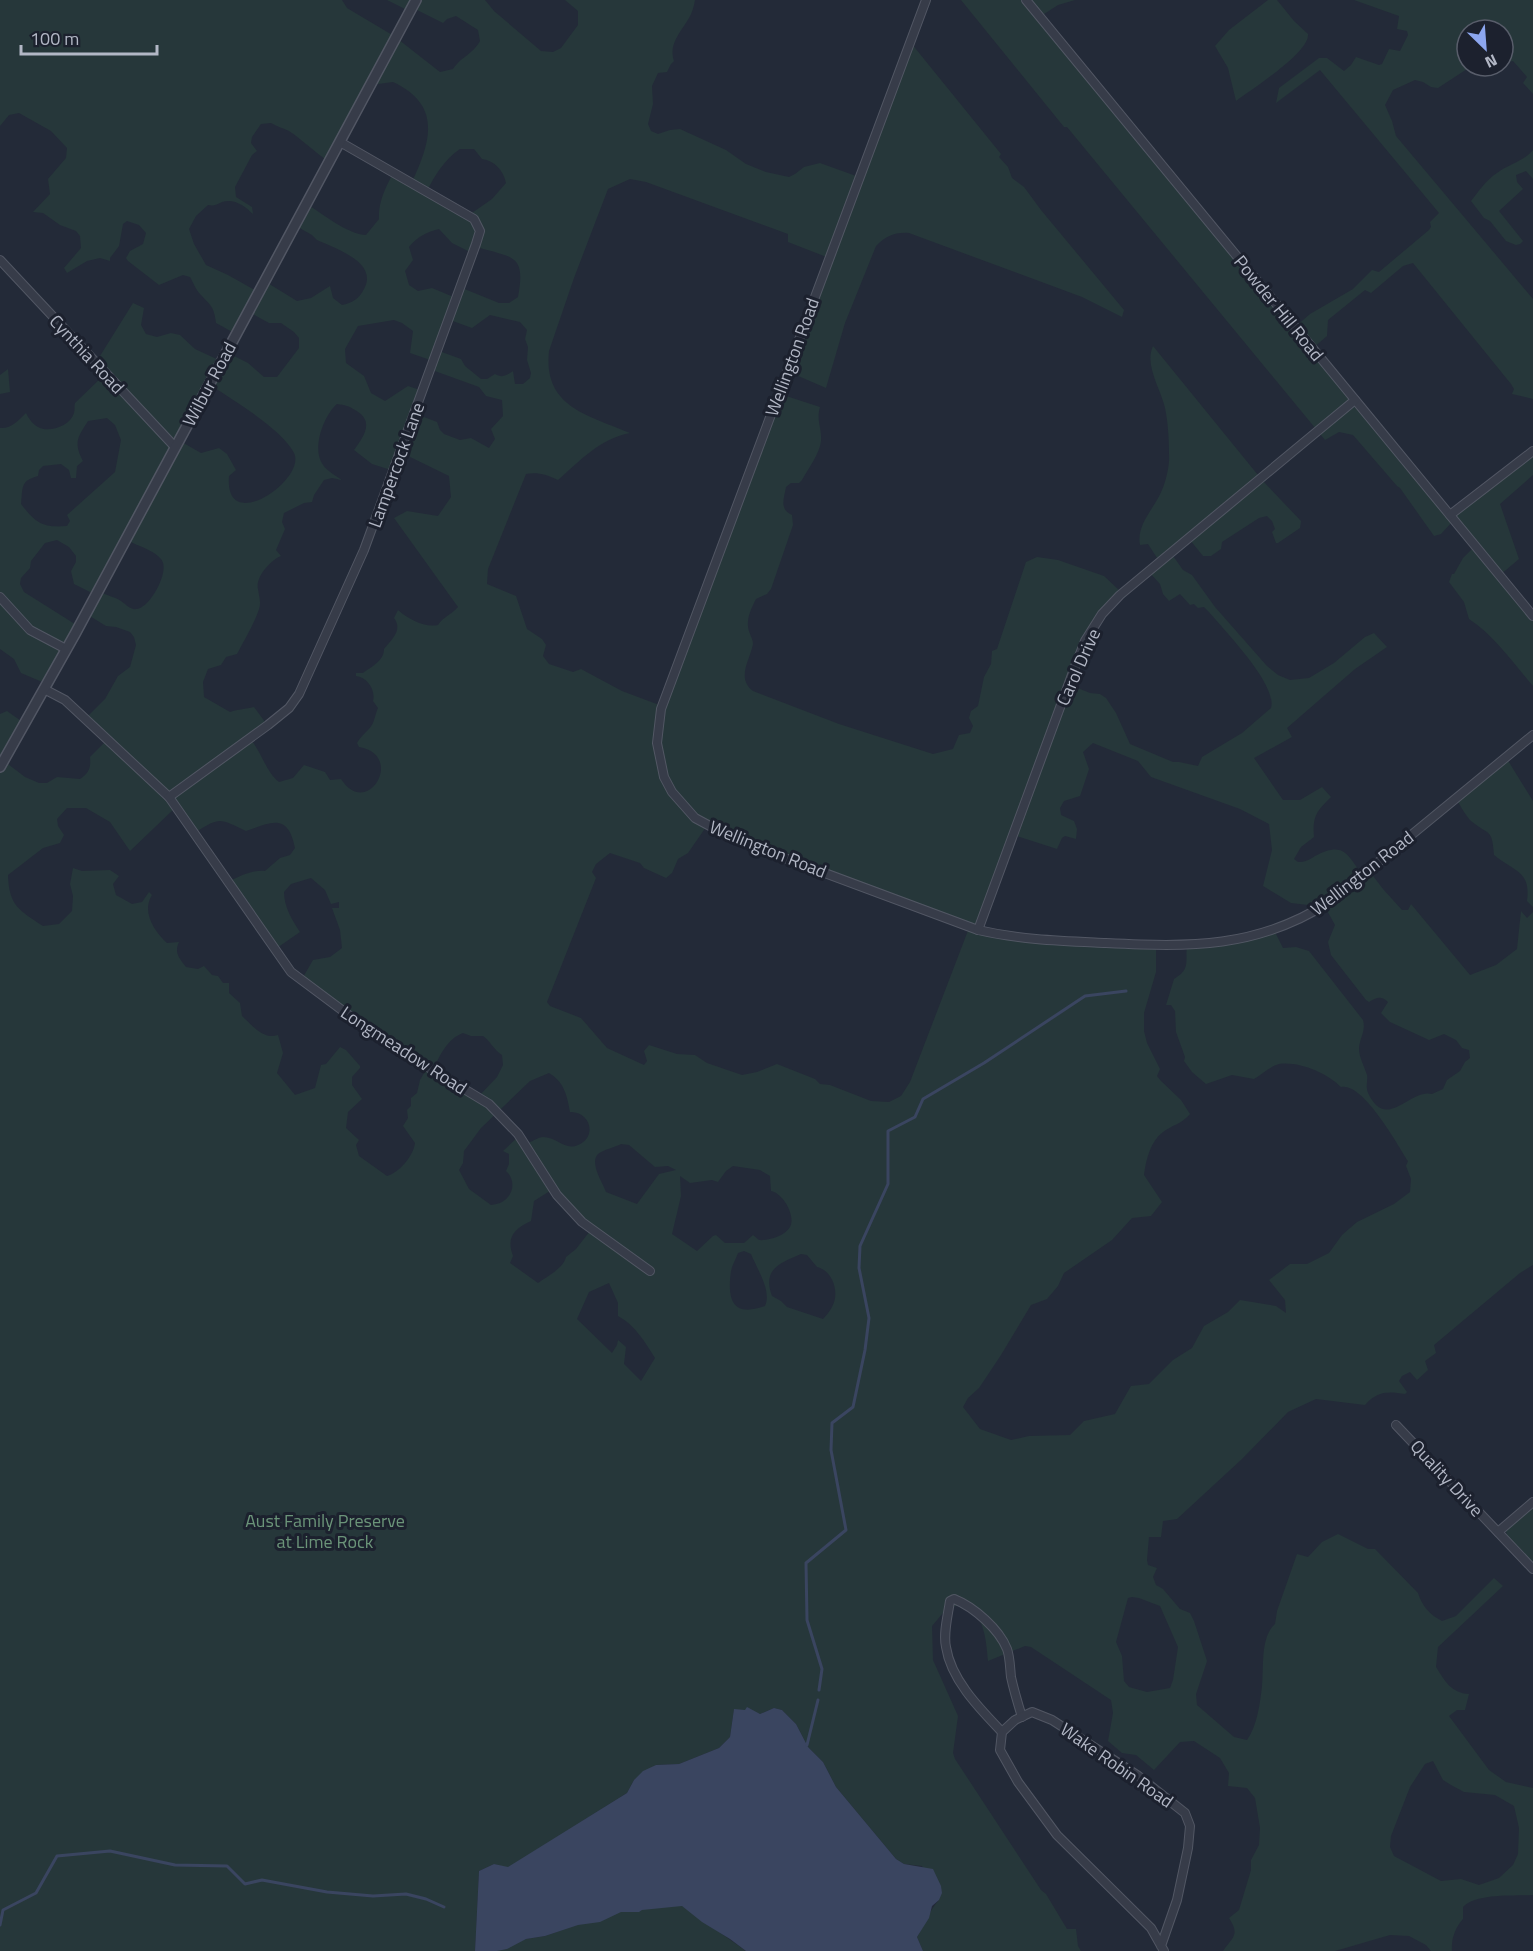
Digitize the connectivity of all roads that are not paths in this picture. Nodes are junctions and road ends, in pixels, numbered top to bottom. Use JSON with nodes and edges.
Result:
{"nodes":[{"id":1,"x":416,"y":0,"type":"edge"},
{"id":2,"x":926,"y":0,"type":"edge"},
{"id":3,"x":1026,"y":0,"type":"edge"},
{"id":4,"x":340,"y":142,"type":"junction"},
{"id":5,"x":0,"y":260,"type":"edge"},
{"id":6,"x":1355,"y":400,"type":"junction"},
{"id":7,"x":175,"y":447,"type":"junction"},
{"id":8,"x":1533,"y":451,"type":"edge"},
{"id":9,"x":1450,"y":515,"type":"junction"},
{"id":10,"x":0,"y":597,"type":"edge"},
{"id":11,"x":1533,"y":616,"type":"edge"},
{"id":12,"x":66,"y":650,"type":"junction"},
{"id":13,"x":44,"y":689,"type":"junction"},
{"id":14,"x":1533,"y":735,"type":"edge"},
{"id":15,"x":0,"y":767,"type":"edge"},
{"id":16,"x":169,"y":797,"type":"junction"},
{"id":17,"x":978,"y":930,"type":"junction"},
{"id":18,"x":650,"y":1271,"type":"dead end"},
{"id":19,"x":1396,"y":1425,"type":"dead end"},
{"id":20,"x":1533,"y":1502,"type":"edge"},
{"id":21,"x":1498,"y":1532,"type":"junction"},
{"id":22,"x":1533,"y":1569,"type":"edge"},
{"id":23,"x":1022,"y":1717,"type":"junction"},
{"id":24,"x":1002,"y":1732,"type":"junction"},
{"id":25,"x":1163,"y":1948,"type":"edge"}],
"edges":[{"from":1,"to":4,"type":"street","name":"Wilbur Road"},
{"from":2,"to":17,"type":"street","name":"Wellington Road"},
{"from":3,"to":6,"type":"street","name":"Powder Hill Road"},
{"from":4,"to":7,"type":"street","name":"Wilbur Road"},
{"from":4,"to":16,"type":"street","name":"Lampercock Lane"},
{"from":5,"to":7,"type":"street","name":"Cynthia Road"},
{"from":6,"to":9,"type":"street","name":"Powder Hill Road"},
{"from":6,"to":17,"type":"street","name":"Carol Drive"},
{"from":7,"to":12,"type":"street","name":"Wilbur Road"},
{"from":8,"to":9,"type":"street"},
{"from":9,"to":11,"type":"street","name":"Powder Hill Road"},
{"from":10,"to":12,"type":"street"},
{"from":12,"to":13,"type":"street","name":"Wilbur Road"},
{"from":13,"to":15,"type":"street","name":"Wilbur Road"},
{"from":13,"to":16,"type":"street","name":"Longmeadow Road"},
{"from":14,"to":17,"type":"street","name":"Wellington Road"},
{"from":16,"to":18,"type":"street","name":"Longmeadow Road"},
{"from":19,"to":21,"type":"street","name":"Quality Drive"},
{"from":20,"to":21,"type":"street"},
{"from":21,"to":22,"type":"street","name":"Quality Drive"},
{"from":23,"to":24,"type":"street"},
{"from":23,"to":24,"type":"street"},
{"from":23,"to":25,"type":"street","name":"Wake Robin Road"},
{"from":24,"to":25,"type":"street","name":"Wake Robin Road"}]}
